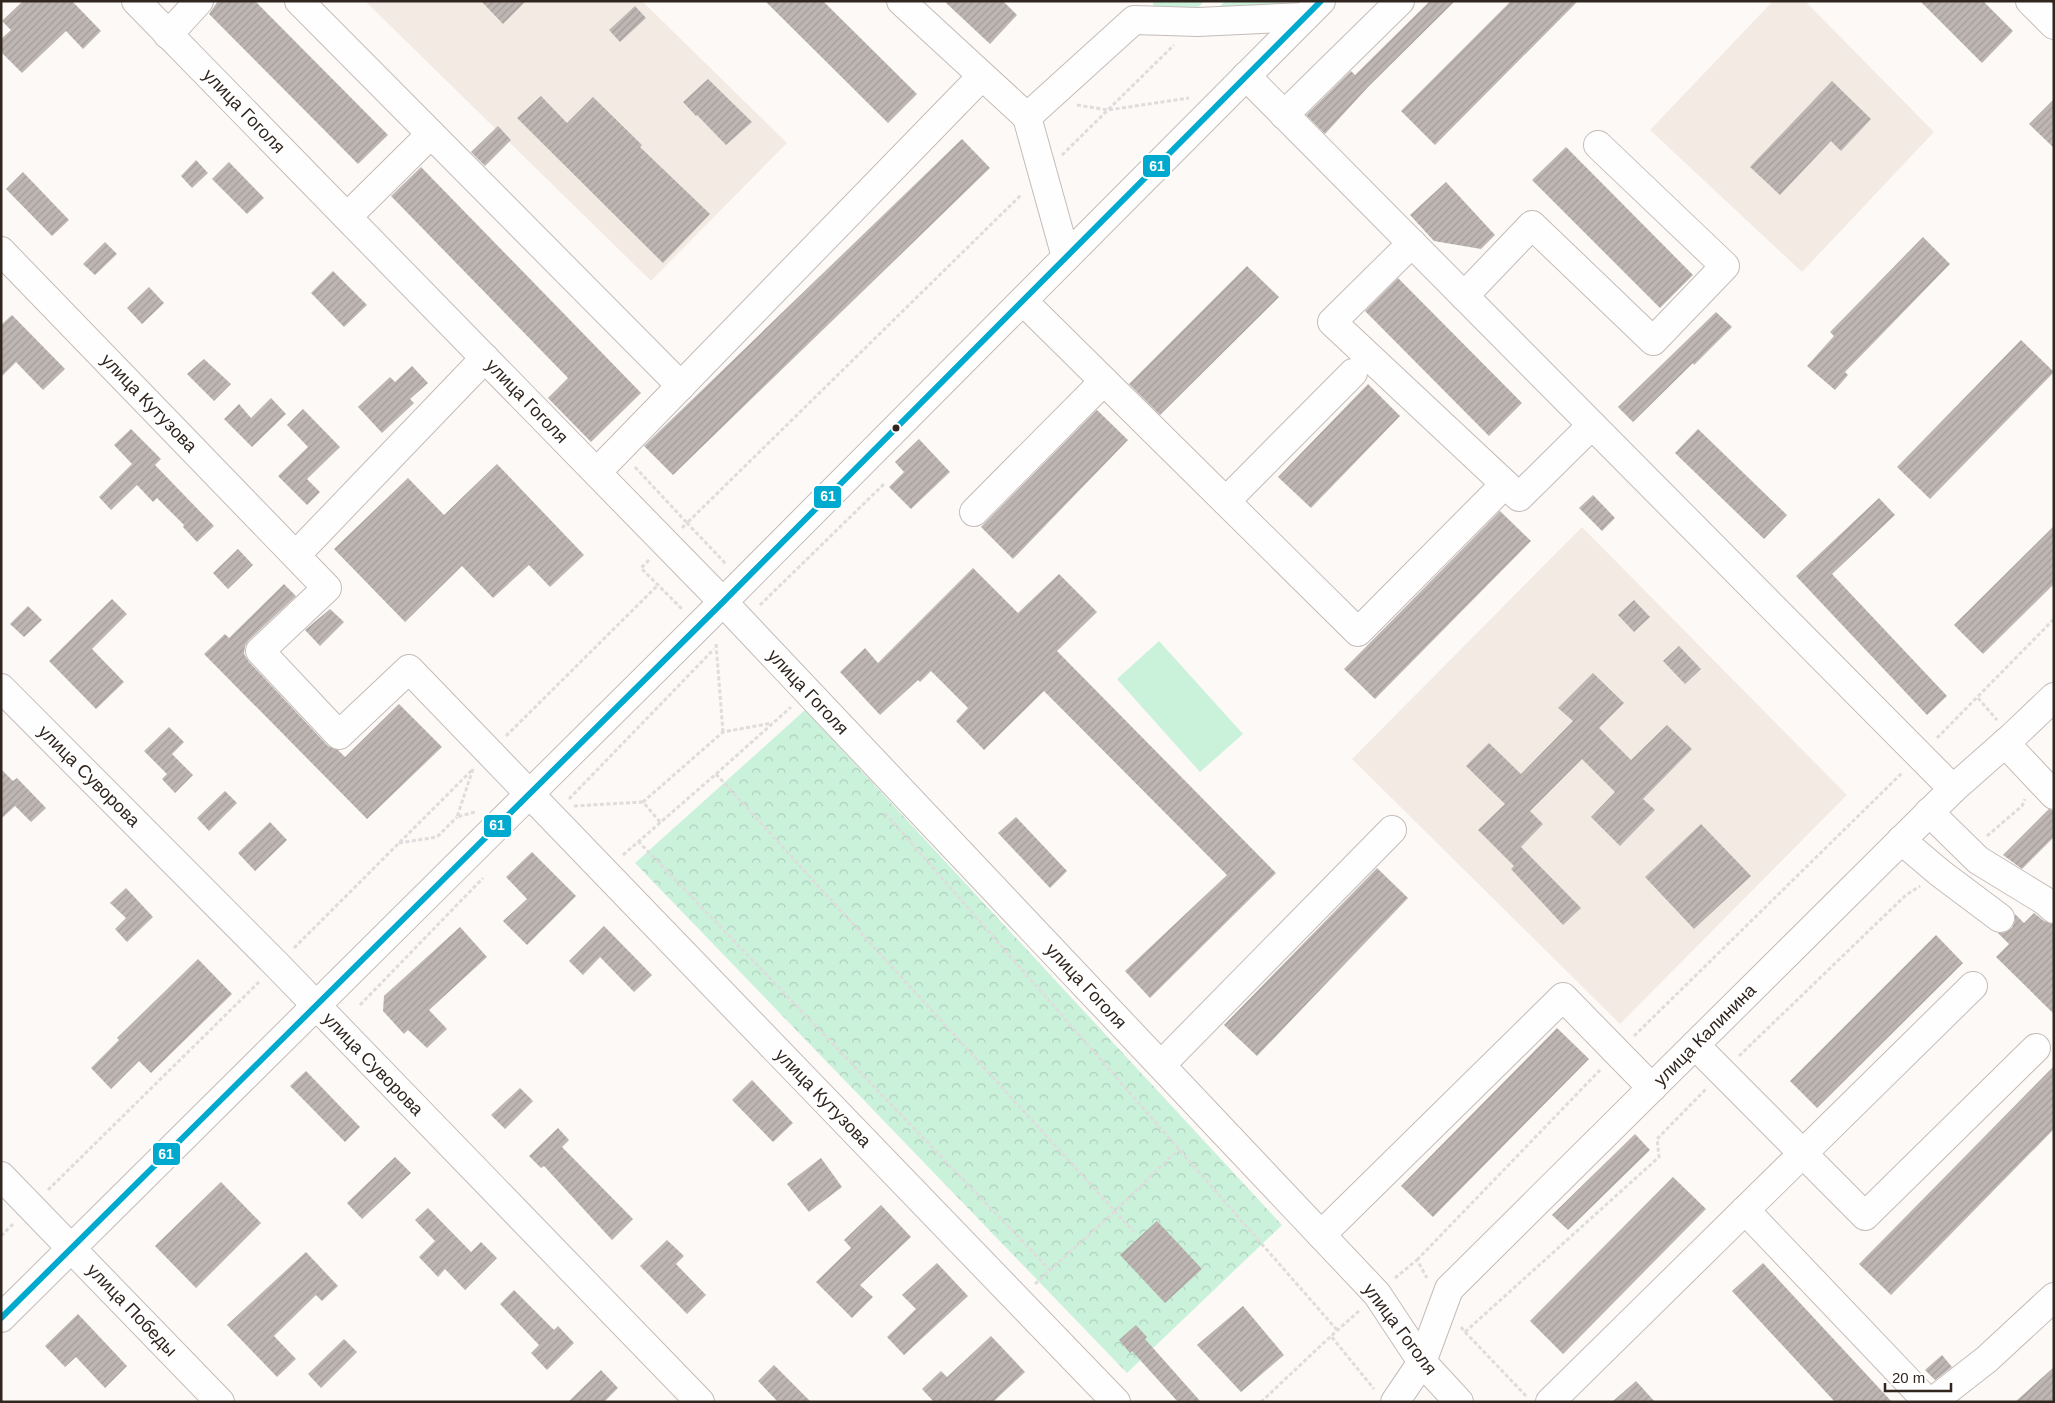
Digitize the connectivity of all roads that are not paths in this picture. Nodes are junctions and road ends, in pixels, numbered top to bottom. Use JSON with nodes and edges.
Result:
{"nodes":[{"id":1,"x":136,"y":1,"type":"edge"},
{"id":2,"x":199,"y":1,"type":"edge"},
{"id":3,"x":299,"y":1,"type":"edge"},
{"id":4,"x":901,"y":1,"type":"edge"},
{"id":5,"x":1400,"y":1,"type":"edge"},
{"id":6,"x":2030,"y":1,"type":"edge"},
{"id":7,"x":1313,"y":9,"type":"edge"},
{"id":8,"x":2054,"y":25,"type":"edge"},
{"id":9,"x":168,"y":35,"type":"junction"},
{"id":10,"x":982,"y":76,"type":"junction"},
{"id":11,"x":1246,"y":76,"type":"junction"},
{"id":12,"x":1037,"y":108,"type":"junction"},
{"id":13,"x":1284,"y":115,"type":"junction"},
{"id":14,"x":431,"y":134,"type":"junction"},
{"id":15,"x":1598,"y":145,"type":"dead end"},
{"id":16,"x":347,"y":217,"type":"junction"},
{"id":17,"x":1412,"y":244,"type":"junction"},
{"id":18,"x":1,"y":251,"type":"edge"},
{"id":19,"x":1066,"y":257,"type":"junction"},
{"id":20,"x":1464,"y":296,"type":"junction"},
{"id":21,"x":1022,"y":301,"type":"junction"},
{"id":22,"x":485,"y":358,"type":"junction"},
{"id":23,"x":1353,"y":373,"type":"dead end"},
{"id":24,"x":1104,"y":381,"type":"junction"},
{"id":25,"x":681,"y":386,"type":"junction"},
{"id":26,"x":1592,"y":425,"type":"junction"},
{"id":27,"x":597,"y":472,"type":"junction"},
{"id":28,"x":1505,"y":484,"type":"junction"},
{"id":29,"x":1226,"y":501,"type":"junction"},
{"id":30,"x":974,"y":512,"type":"dead end"},
{"id":31,"x":296,"y":554,"type":"junction"},
{"id":32,"x":723,"y":602,"type":"junction"},
{"id":33,"x":1,"y":688,"type":"edge"},
{"id":34,"x":2054,"y":697,"type":"edge"},
{"id":35,"x":2005,"y":743,"type":"junction"},
{"id":36,"x":2045,"y":786,"type":"edge"},
{"id":37,"x":1953,"y":789,"type":"junction"},
{"id":38,"x":529,"y":794,"type":"junction"},
{"id":39,"x":1929,"y":812,"type":"junction"},
{"id":40,"x":1392,"y":830,"type":"dead end"},
{"id":41,"x":1901,"y":840,"type":"junction"},
{"id":42,"x":2054,"y":909,"type":"edge"},
{"id":43,"x":2000,"y":918,"type":"dead end"},
{"id":44,"x":1973,"y":986,"type":"dead end"},
{"id":45,"x":316,"y":1005,"type":"junction"},
{"id":46,"x":1695,"y":1045,"type":"junction"},
{"id":47,"x":2036,"y":1048,"type":"dead end"},
{"id":48,"x":1161,"y":1065,"type":"junction"},
{"id":49,"x":1652,"y":1088,"type":"junction"},
{"id":50,"x":1802,"y":1153,"type":"junction"},
{"id":51,"x":1,"y":1176,"type":"edge"},
{"id":52,"x":1745,"y":1210,"type":"junction"},
{"id":53,"x":1321,"y":1235,"type":"junction"},
{"id":54,"x":72,"y":1248,"type":"junction"},
{"id":55,"x":2054,"y":1297,"type":"edge"},
{"id":56,"x":1,"y":1318,"type":"edge"},
{"id":57,"x":1422,"y":1362,"type":"junction"},
{"id":58,"x":1387,"y":1398,"type":"edge"},
{"id":59,"x":220,"y":1402,"type":"edge"},
{"id":60,"x":700,"y":1402,"type":"edge"},
{"id":61,"x":1116,"y":1402,"type":"edge"},
{"id":62,"x":1459,"y":1402,"type":"edge"},
{"id":63,"x":1550,"y":1402,"type":"edge"},
{"id":64,"x":1928,"y":1402,"type":"edge"},
{"id":65,"x":1932,"y":1402,"type":"edge"}],
"edges":[{"from":1,"to":9,"type":"main road","name":"улица Гоголя"},
{"from":2,"to":9,"type":"main road"},
{"from":3,"to":14,"type":"main road"},
{"from":4,"to":10,"type":"main road"},
{"from":5,"to":13,"type":"main road"},
{"from":6,"to":8,"type":"main road"},
{"from":7,"to":11,"type":"main road"},
{"from":7,"to":12,"type":"main road"},
{"from":9,"to":16,"type":"main road","name":"улица Гоголя"},
{"from":10,"to":12,"type":"main road"},
{"from":10,"to":25,"type":"main road"},
{"from":11,"to":13,"type":"main road"},
{"from":11,"to":19,"type":"main road"},
{"from":12,"to":19,"type":"main road"},
{"from":13,"to":17,"type":"main road"},
{"from":14,"to":16,"type":"main road"},
{"from":14,"to":25,"type":"main road"},
{"from":15,"to":20,"type":"main road"},
{"from":16,"to":22,"type":"main road","name":"улица Гоголя"},
{"from":17,"to":20,"type":"main road"},
{"from":17,"to":28,"type":"main road"},
{"from":18,"to":31,"type":"main road","name":"улица Кутузова"},
{"from":19,"to":21,"type":"main road"},
{"from":20,"to":26,"type":"main road"},
{"from":21,"to":24,"type":"main road"},
{"from":21,"to":32,"type":"main road"},
{"from":22,"to":27,"type":"main road","name":"улица Гоголя"},
{"from":22,"to":31,"type":"main road"},
{"from":23,"to":29,"type":"main road"},
{"from":24,"to":29,"type":"main road"},
{"from":24,"to":30,"type":"main road"},
{"from":25,"to":27,"type":"main road"},
{"from":26,"to":28,"type":"main road"},
{"from":26,"to":37,"type":"main road"},
{"from":27,"to":32,"type":"main road","name":"улица Гоголя"},
{"from":28,"to":29,"type":"main road"},
{"from":31,"to":38,"type":"main road","name":"улица Кутузова"},
{"from":32,"to":38,"type":"main road"},
{"from":32,"to":48,"type":"main road","name":"улица Гоголя"},
{"from":33,"to":45,"type":"main road","name":"улица Суворова"},
{"from":34,"to":35,"type":"main road","name":"улица Калинина"},
{"from":35,"to":36,"type":"main road"},
{"from":35,"to":37,"type":"main road","name":"улица Калинина"},
{"from":37,"to":39,"type":"main road","name":"улица Калинина"},
{"from":38,"to":45,"type":"main road"},
{"from":38,"to":61,"type":"main road","name":"улица Кутузова"},
{"from":39,"to":41,"type":"main road","name":"улица Калинина"},
{"from":39,"to":42,"type":"main road"},
{"from":40,"to":48,"type":"main road"},
{"from":41,"to":43,"type":"main road"},
{"from":41,"to":46,"type":"main road","name":"улица Калинина"},
{"from":44,"to":50,"type":"main road"},
{"from":45,"to":54,"type":"main road"},
{"from":45,"to":60,"type":"main road","name":"улица Суворова"},
{"from":46,"to":49,"type":"main road","name":"улица Калинина"},
{"from":46,"to":50,"type":"main road"},
{"from":47,"to":50,"type":"main road"},
{"from":48,"to":53,"type":"main road","name":"улица Гоголя"},
{"from":49,"to":53,"type":"main road"},
{"from":49,"to":57,"type":"main road","name":"улица Калинина"},
{"from":50,"to":52,"type":"main road"},
{"from":51,"to":54,"type":"main road","name":"улица Победы"},
{"from":52,"to":63,"type":"main road"},
{"from":52,"to":64,"type":"main road"},
{"from":53,"to":57,"type":"main road","name":"улица Гоголя"},
{"from":54,"to":56,"type":"main road"},
{"from":54,"to":59,"type":"main road","name":"улица Победы"},
{"from":55,"to":65,"type":"main road"},
{"from":57,"to":58,"type":"main road","name":"улица Калинина"},
{"from":57,"to":62,"type":"main road","name":"улица Гоголя"}]}
